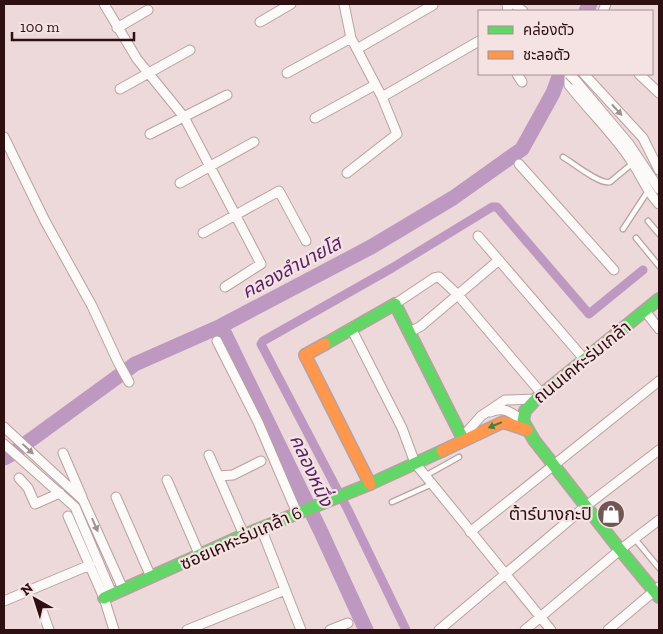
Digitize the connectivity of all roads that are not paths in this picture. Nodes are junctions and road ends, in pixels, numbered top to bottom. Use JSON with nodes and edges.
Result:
{"nodes":[{"id":1,"x":104,"y":4,"type":"edge"},
{"id":2,"x":291,"y":4,"type":"edge"},
{"id":3,"x":344,"y":4,"type":"edge"},
{"id":4,"x":433,"y":5,"type":"edge"},
{"id":5,"x":148,"y":10,"type":"dead end"},
{"id":6,"x":260,"y":22,"type":"dead end"},
{"id":7,"x":117,"y":28,"type":"junction"},
{"id":8,"x":351,"y":38,"type":"junction"},
{"id":9,"x":478,"y":42,"type":"edge"},
{"id":10,"x":357,"y":49,"type":"junction"},
{"id":11,"x":190,"y":50,"type":"dead end"},
{"id":12,"x":149,"y":73,"type":"junction"},
{"id":13,"x":287,"y":73,"type":"dead end"},
{"id":14,"x":518,"y":75,"type":"edge"},
{"id":15,"x":585,"y":75,"type":"edge"},
{"id":16,"x":640,"y":75,"type":"edge"},
{"id":17,"x":572,"y":76,"type":"edge"},
{"id":18,"x":522,"y":82,"type":"dead end"},
{"id":19,"x":375,"y":85,"type":"junction"},
{"id":20,"x":120,"y":89,"type":"dead end"},
{"id":21,"x":659,"y":93,"type":"edge"},
{"id":22,"x":227,"y":95,"type":"dead end"},
{"id":23,"x":382,"y":97,"type":"junction"},
{"id":24,"x":184,"y":117,"type":"junction"},
{"id":25,"x":315,"y":118,"type":"dead end"},
{"id":26,"x":150,"y":134,"type":"dead end"},
{"id":27,"x":4,"y":137,"type":"edge"},
{"id":28,"x":254,"y":142,"type":"dead end"},
{"id":29,"x":563,"y":157,"type":"dead end"},
{"id":30,"x":633,"y":163,"type":"junction"},
{"id":31,"x":519,"y":164,"type":"dead end"},
{"id":32,"x":210,"y":166,"type":"junction"},
{"id":33,"x":659,"y":170,"type":"edge"},
{"id":34,"x":347,"y":173,"type":"dead end"},
{"id":35,"x":180,"y":183,"type":"dead end"},
{"id":36,"x":659,"y":189,"type":"edge"},
{"id":37,"x":648,"y":191,"type":"junction"},
{"id":38,"x":659,"y":204,"type":"edge"},
{"id":39,"x":236,"y":214,"type":"junction"},
{"id":40,"x":648,"y":221,"type":"dead end"},
{"id":41,"x":623,"y":229,"type":"dead end"},
{"id":42,"x":203,"y":233,"type":"dead end"},
{"id":43,"x":659,"y":234,"type":"edge"},
{"id":44,"x":478,"y":236,"type":"dead end"},
{"id":45,"x":636,"y":238,"type":"dead end"},
{"id":46,"x":306,"y":241,"type":"dead end"},
{"id":47,"x":498,"y":260,"type":"junction"},
{"id":48,"x":659,"y":266,"type":"edge"},
{"id":49,"x":614,"y":270,"type":"dead end"},
{"id":50,"x":225,"y":287,"type":"dead end"},
{"id":51,"x":458,"y":295,"type":"junction"},
{"id":52,"x":659,"y":298,"type":"edge"},
{"id":53,"x":395,"y":304,"type":"junction"},
{"id":54,"x":645,"y":311,"type":"junction"},
{"id":55,"x":351,"y":328,"type":"junction"},
{"id":56,"x":659,"y":329,"type":"edge"},
{"id":57,"x":410,"y":332,"type":"junction"},
{"id":58,"x":217,"y":341,"type":"dead end"},
{"id":59,"x":585,"y":360,"type":"junction"},
{"id":60,"x":659,"y":381,"type":"edge"},
{"id":61,"x":129,"y":382,"type":"dead end"},
{"id":62,"x":539,"y":396,"type":"junction"},
{"id":63,"x":481,"y":416,"type":"junction"},
{"id":64,"x":525,"y":426,"type":"junction"},
{"id":65,"x":4,"y":427,"type":"edge"},
{"id":66,"x":462,"y":439,"type":"junction"},
{"id":67,"x":4,"y":444,"type":"edge"},
{"id":68,"x":659,"y":450,"type":"edge"},
{"id":69,"x":63,"y":453,"type":"dead end"},
{"id":70,"x":209,"y":456,"type":"dead end"},
{"id":71,"x":459,"y":457,"type":"dead end"},
{"id":72,"x":261,"y":461,"type":"dead end"},
{"id":73,"x":415,"y":463,"type":"junction"},
{"id":74,"x":554,"y":466,"type":"junction"},
{"id":75,"x":218,"y":476,"type":"junction"},
{"id":76,"x":425,"y":476,"type":"junction"},
{"id":77,"x":19,"y":478,"type":"dead end"},
{"id":78,"x":166,"y":480,"type":"dead end"},
{"id":79,"x":370,"y":484,"type":"junction"},
{"id":80,"x":432,"y":484,"type":"junction"},
{"id":81,"x":74,"y":491,"type":"junction"},
{"id":82,"x":60,"y":493,"type":"junction"},
{"id":83,"x":116,"y":497,"type":"dead end"},
{"id":84,"x":67,"y":500,"type":"junction"},
{"id":85,"x":83,"y":500,"type":"junction"},
{"id":86,"x":392,"y":502,"type":"dead end"},
{"id":87,"x":586,"y":506,"type":"junction"},
{"id":88,"x":300,"y":512,"type":"junction"},
{"id":89,"x":68,"y":516,"type":"dead end"},
{"id":90,"x":659,"y":520,"type":"edge"},
{"id":91,"x":261,"y":528,"type":"junction"},
{"id":92,"x":470,"y":532,"type":"junction"},
{"id":93,"x":244,"y":535,"type":"junction"},
{"id":94,"x":635,"y":539,"type":"junction"},
{"id":95,"x":621,"y":549,"type":"junction"},
{"id":96,"x":200,"y":556,"type":"junction"},
{"id":97,"x":90,"y":565,"type":"junction"},
{"id":98,"x":659,"y":568,"type":"edge"},
{"id":99,"x":506,"y":574,"type":"junction"},
{"id":100,"x":151,"y":577,"type":"junction"},
{"id":101,"x":285,"y":590,"type":"junction"},
{"id":102,"x":657,"y":592,"type":"edge"},
{"id":103,"x":113,"y":594,"type":"junction"},
{"id":104,"x":4,"y":601,"type":"edge"},
{"id":105,"x":43,"y":613,"type":"dead end"},
{"id":106,"x":540,"y":617,"type":"junction"},
{"id":107,"x":348,"y":623,"type":"dead end"},
{"id":108,"x":49,"y":630,"type":"edge"},
{"id":109,"x":114,"y":630,"type":"edge"},
{"id":110,"x":187,"y":630,"type":"edge"},
{"id":111,"x":300,"y":630,"type":"edge"},
{"id":112,"x":330,"y":630,"type":"edge"},
{"id":113,"x":439,"y":630,"type":"edge"},
{"id":114,"x":524,"y":630,"type":"edge"},
{"id":115,"x":551,"y":630,"type":"edge"},
{"id":116,"x":608,"y":630,"type":"edge"}],
"edges":[{"from":1,"to":7,"type":"street"},
{"from":2,"to":6,"type":"street"},
{"from":3,"to":8,"type":"street"},
{"from":4,"to":10,"type":"street"},
{"from":5,"to":7,"type":"street"},
{"from":7,"to":12,"type":"street"},
{"from":8,"to":10,"type":"street"},
{"from":8,"to":13,"type":"street"},
{"from":9,"to":23,"type":"street"},
{"from":10,"to":19,"type":"street"},
{"from":11,"to":12,"type":"street"},
{"from":12,"to":20,"type":"street"},
{"from":12,"to":24,"type":"street"},
{"from":14,"to":18,"type":"street"},
{"from":15,"to":33,"type":"street","one_way":true},
{"from":16,"to":21,"type":"street"},
{"from":17,"to":30,"type":"street"},
{"from":17,"to":36,"type":"street"},
{"from":19,"to":23,"type":"street"},
{"from":19,"to":25,"type":"street"},
{"from":22,"to":24,"type":"street"},
{"from":23,"to":34,"type":"street"},
{"from":24,"to":26,"type":"street"},
{"from":24,"to":32,"type":"street"},
{"from":27,"to":61,"type":"street"},
{"from":28,"to":32,"type":"street"},
{"from":29,"to":30,"type":"lane"},
{"from":30,"to":37,"type":"street"},
{"from":31,"to":49,"type":"street"},
{"from":32,"to":35,"type":"street"},
{"from":32,"to":39,"type":"street"},
{"from":37,"to":38,"type":"street"},
{"from":37,"to":41,"type":"lane"},
{"from":39,"to":42,"type":"street"},
{"from":39,"to":46,"type":"street"},
{"from":39,"to":50,"type":"street"},
{"from":40,"to":43,"type":"lane"},
{"from":44,"to":47,"type":"street"},
{"from":45,"to":48,"type":"lane"},
{"from":47,"to":51,"type":"street"},
{"from":47,"to":59,"type":"street"},
{"from":51,"to":53,"type":"street"},
{"from":51,"to":57,"type":"street"},
{"from":51,"to":62,"type":"street"},
{"from":52,"to":54,"type":"street","name":"ถนนเคหะร่มเกล้า"},
{"from":53,"to":55,"type":"street"},
{"from":53,"to":57,"type":"street"},
{"from":54,"to":56,"type":"street"},
{"from":54,"to":59,"type":"street","name":"ถนนเคหะร่มเกล้า"},
{"from":55,"to":73,"type":"street"},
{"from":55,"to":79,"type":"street"},
{"from":57,"to":66,"type":"street"},
{"from":58,"to":88,"type":"street"},
{"from":59,"to":62,"type":"street","name":"ถนนเคหะร่มเกล้า"},
{"from":60,"to":74,"type":"street"},
{"from":62,"to":63,"type":"street","name":"ซอยเคหะร่มเกล้า 6"},
{"from":62,"to":64,"type":"street","name":"ถนนเคหะร่มเกล้า"},
{"from":63,"to":64,"type":"street"},
{"from":63,"to":66,"type":"street","name":"ซอยเคหะร่มเกล้า 6"},
{"from":64,"to":66,"type":"street","name":"ซอยเคหะร่มเกล้า 6","one_way":true},
{"from":64,"to":74,"type":"street"},
{"from":65,"to":81,"type":"street","one_way":true},
{"from":66,"to":73,"type":"street","name":"ซอยเคหะร่มเกล้า 6"},
{"from":67,"to":82,"type":"street"},
{"from":68,"to":87,"type":"street"},
{"from":69,"to":85,"type":"street"},
{"from":70,"to":75,"type":"street"},
{"from":71,"to":76,"type":"lane"},
{"from":72,"to":75,"type":"street"},
{"from":73,"to":76,"type":"street"},
{"from":73,"to":79,"type":"street","name":"ซอยเคหะร่มเกล้า 6"},
{"from":74,"to":87,"type":"street"},
{"from":74,"to":92,"type":"street"},
{"from":75,"to":93,"type":"street"},
{"from":76,"to":80,"type":"street"},
{"from":77,"to":82,"type":"street"},
{"from":78,"to":96,"type":"street"},
{"from":79,"to":88,"type":"street","name":"ซอยเคหะร่มเกล้า 6"},
{"from":80,"to":86,"type":"lane"},
{"from":80,"to":92,"type":"street"},
{"from":81,"to":84,"type":"street"},
{"from":81,"to":85,"type":"street"},
{"from":82,"to":84,"type":"street"},
{"from":83,"to":100,"type":"street"},
{"from":84,"to":103,"type":"street"},
{"from":85,"to":103,"type":"street","one_way":true},
{"from":87,"to":95,"type":"street"},
{"from":87,"to":99,"type":"street"},
{"from":88,"to":91,"type":"street","name":"ซอยเคหะร่มเกล้า 6"},
{"from":89,"to":97,"type":"street"},
{"from":90,"to":94,"type":"street"},
{"from":91,"to":93,"type":"street","name":"ซอยเคหะร่มเกล้า 6"},
{"from":91,"to":101,"type":"street"},
{"from":92,"to":99,"type":"street"},
{"from":93,"to":96,"type":"street","name":"ซอยเคหะร่มเกล้า 6"},
{"from":94,"to":95,"type":"street"},
{"from":94,"to":98,"type":"lane"},
{"from":95,"to":102,"type":"street"},
{"from":95,"to":106,"type":"street"},
{"from":96,"to":100,"type":"street","name":"ซอยเคหะร่มเกล้า 6"},
{"from":97,"to":103,"type":"street"},
{"from":97,"to":104,"type":"street"},
{"from":99,"to":106,"type":"street"},
{"from":99,"to":113,"type":"street"},
{"from":100,"to":103,"type":"street","name":"ซอยเคหะร่มเกล้า 6"},
{"from":101,"to":110,"type":"street"},
{"from":101,"to":111,"type":"street"},
{"from":102,"to":116,"type":"street"},
{"from":103,"to":109,"type":"street"},
{"from":105,"to":108,"type":"street"},
{"from":106,"to":114,"type":"street"},
{"from":106,"to":115,"type":"street"},
{"from":107,"to":112,"type":"street"}]}
